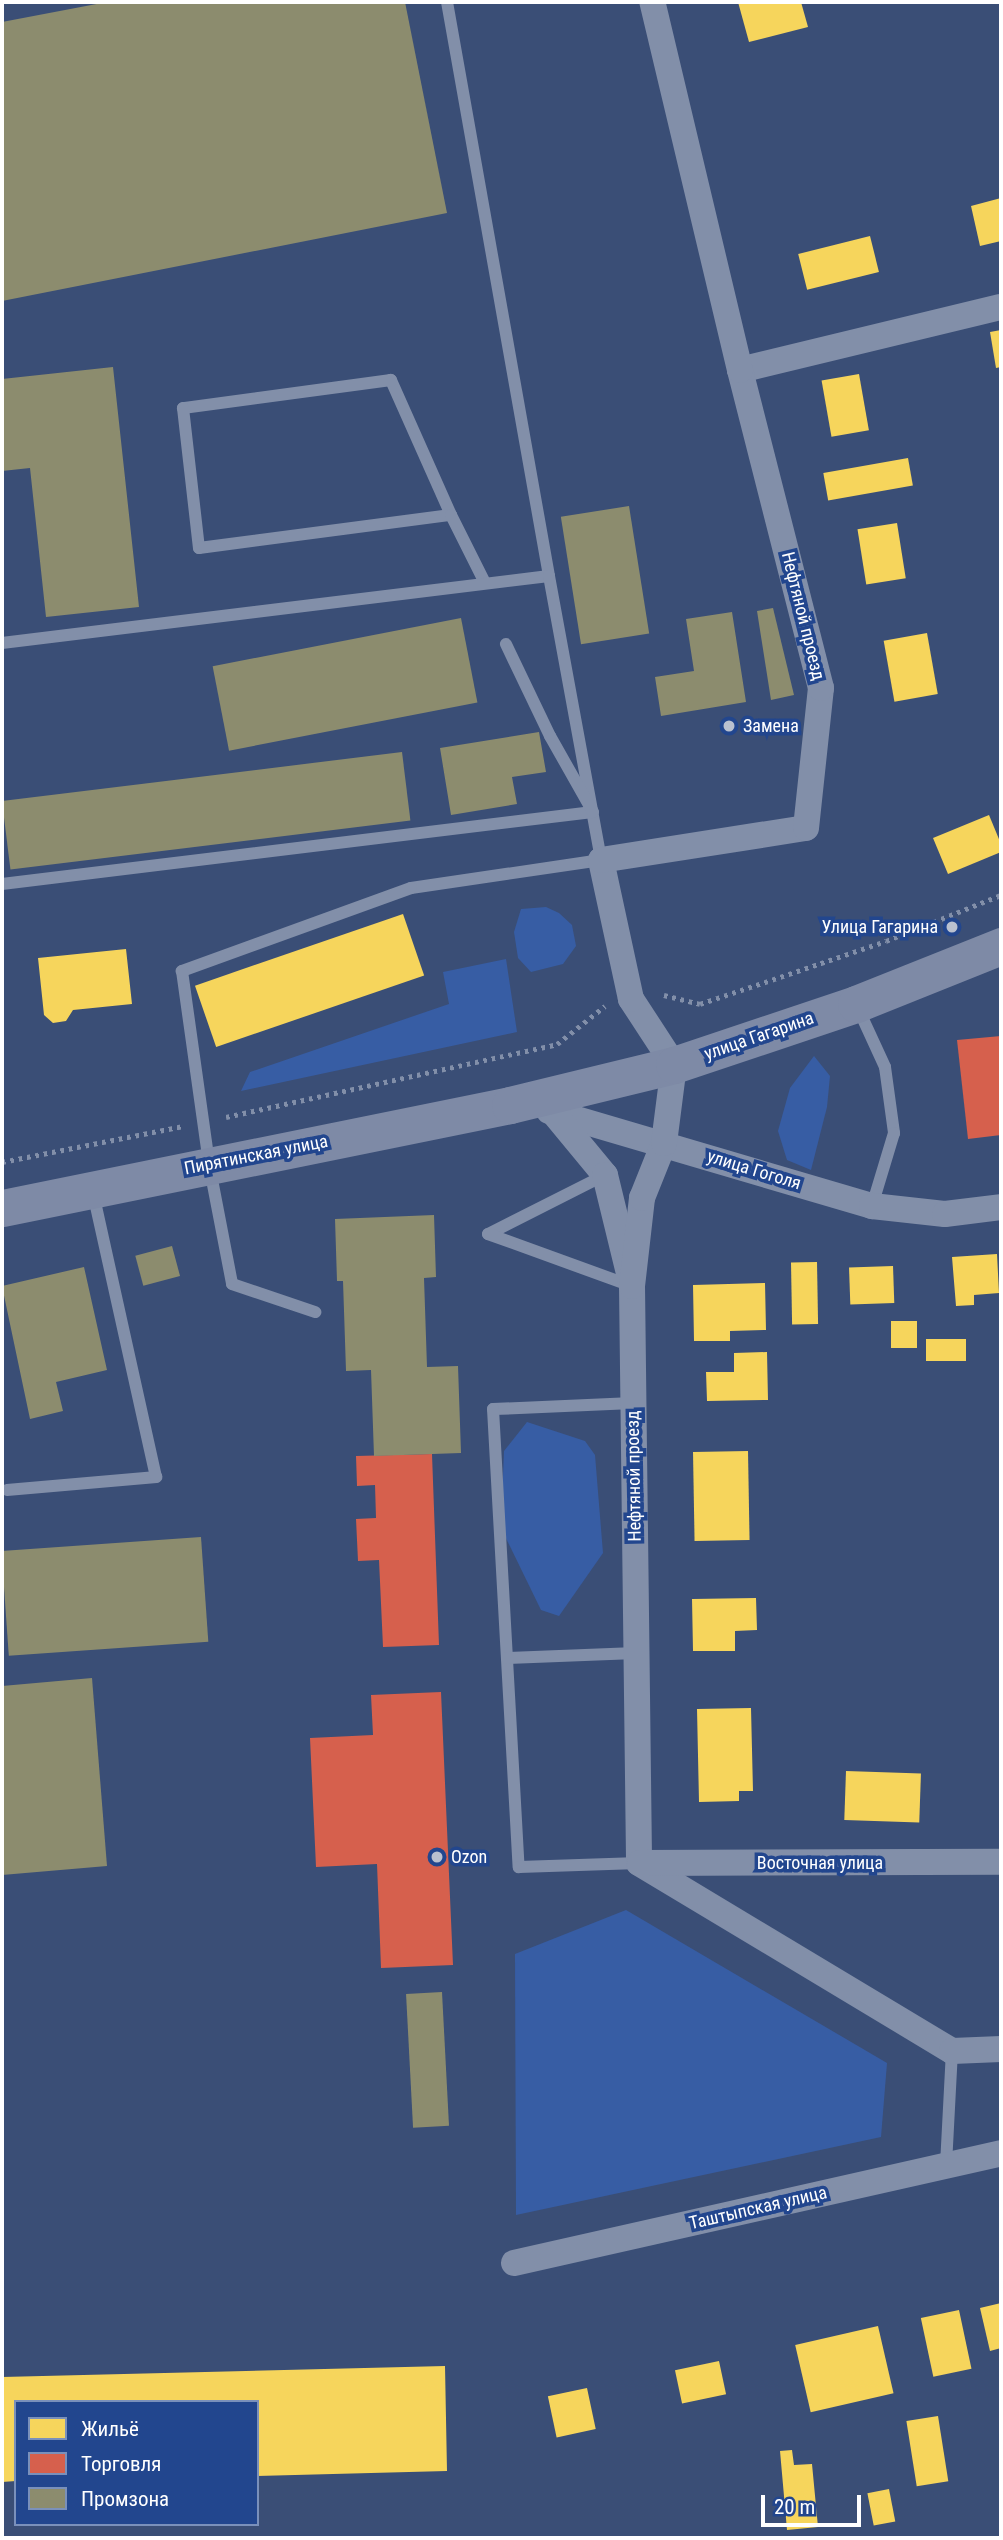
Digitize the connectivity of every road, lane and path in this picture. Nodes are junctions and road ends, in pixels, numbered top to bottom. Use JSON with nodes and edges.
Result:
{"nodes":[{"id":1,"x":447,"y":2,"type":"edge"},
{"id":2,"x":652,"y":2,"type":"edge"},
{"id":3,"x":1001,"y":307,"type":"edge"},
{"id":4,"x":740,"y":370,"type":"junction"},
{"id":5,"x":451,"y":515,"type":"junction"},
{"id":6,"x":549,"y":576,"type":"junction"},
{"id":7,"x":485,"y":583,"type":"junction"},
{"id":8,"x":2,"y":643,"type":"edge"},
{"id":9,"x":506,"y":644,"type":"dead end"},
{"id":10,"x":593,"y":812,"type":"junction"},
{"id":11,"x":601,"y":860,"type":"junction"},
{"id":12,"x":2,"y":884,"type":"edge"},
{"id":13,"x":1001,"y":895,"type":"edge"},
{"id":14,"x":1001,"y":946,"type":"edge"},
{"id":15,"x":631,"y":999,"type":"junction"},
{"id":16,"x":856,"y":1004,"type":"junction"},
{"id":17,"x":674,"y":1065,"type":"junction"},
{"id":18,"x":510,"y":1105,"type":"junction"},
{"id":19,"x":552,"y":1111,"type":"junction"},
{"id":20,"x":203,"y":1122,"type":"junction"},
{"id":21,"x":664,"y":1143,"type":"junction"},
{"id":22,"x":2,"y":1162,"type":"edge"},
{"id":23,"x":209,"y":1164,"type":"junction"},
{"id":24,"x":605,"y":1175,"type":"junction"},
{"id":25,"x":92,"y":1189,"type":"junction"},
{"id":26,"x":872,"y":1206,"type":"junction"},
{"id":27,"x":1001,"y":1207,"type":"edge"},
{"id":28,"x":2,"y":1208,"type":"edge"},
{"id":29,"x":632,"y":1286,"type":"junction"},
{"id":30,"x":315,"y":1312,"type":"dead end"},
{"id":31,"x":633,"y":1403,"type":"junction"},
{"id":32,"x":7,"y":1490,"type":"dead end"},
{"id":33,"x":636,"y":1653,"type":"junction"},
{"id":34,"x":507,"y":1658,"type":"junction"},
{"id":35,"x":1001,"y":1862,"type":"edge"},
{"id":36,"x":639,"y":1863,"type":"junction"},
{"id":37,"x":1001,"y":2049,"type":"edge"},
{"id":38,"x":953,"y":2051,"type":"junction"},
{"id":39,"x":1001,"y":2152,"type":"edge"},
{"id":40,"x":946,"y":2165,"type":"junction"},
{"id":41,"x":514,"y":2263,"type":"dead end"}],
"edges":[{"from":1,"to":6,"type":"lane"},
{"from":2,"to":4,"type":"street","name":"Нефтяной проезд"},
{"from":3,"to":4,"type":"street"},
{"from":4,"to":11,"type":"street","name":"Нефтяной проезд"},
{"from":5,"to":5,"type":"lane"},
{"from":5,"to":7,"type":"lane"},
{"from":6,"to":7,"type":"lane"},
{"from":6,"to":10,"type":"lane"},
{"from":7,"to":8,"type":"lane"},
{"from":9,"to":10,"type":"lane"},
{"from":10,"to":11,"type":"lane"},
{"from":10,"to":12,"type":"lane"},
{"from":11,"to":15,"type":"street"},
{"from":11,"to":20,"type":"lane"},
{"from":13,"to":15,"type":"path"},
{"from":14,"to":16,"type":"street","name":"улица Гагарина"},
{"from":15,"to":17,"type":"street"},
{"from":15,"to":20,"type":"path"},
{"from":16,"to":17,"type":"street","name":"улица Гагарина"},
{"from":16,"to":26,"type":"lane"},
{"from":17,"to":18,"type":"street","name":"улица Гагарина"},
{"from":17,"to":21,"type":"street"},
{"from":18,"to":19,"type":"street","name":"улица Гоголя"},
{"from":18,"to":23,"type":"street","name":"Пирятинская улица"},
{"from":19,"to":21,"type":"street","name":"улица Гоголя"},
{"from":19,"to":24,"type":"street","name":"Нефтяной проезд"},
{"from":20,"to":22,"type":"path"},
{"from":20,"to":23,"type":"lane"},
{"from":21,"to":26,"type":"street","name":"улица Гоголя"},
{"from":21,"to":29,"type":"street"},
{"from":23,"to":25,"type":"street","name":"Пирятинская улица"},
{"from":23,"to":30,"type":"lane"},
{"from":24,"to":29,"type":"street","name":"Нефтяной проезд"},
{"from":24,"to":29,"type":"lane"},
{"from":25,"to":28,"type":"street","name":"Пирятинская улица"},
{"from":25,"to":32,"type":"lane"},
{"from":26,"to":27,"type":"street","name":"улица Гоголя"},
{"from":29,"to":31,"type":"street","name":"Нефтяной проезд"},
{"from":31,"to":33,"type":"street","name":"Нефтяной проезд"},
{"from":31,"to":34,"type":"lane"},
{"from":33,"to":34,"type":"lane"},
{"from":33,"to":36,"type":"street","name":"Нефтяной проезд"},
{"from":34,"to":36,"type":"lane"},
{"from":35,"to":36,"type":"street","name":"Восточная улица"},
{"from":36,"to":38,"type":"street"},
{"from":37,"to":38,"type":"street"},
{"from":38,"to":40,"type":"lane"},
{"from":39,"to":40,"type":"street","name":"Таштыпская улица"},
{"from":40,"to":41,"type":"street","name":"Таштыпская улица"}]}
